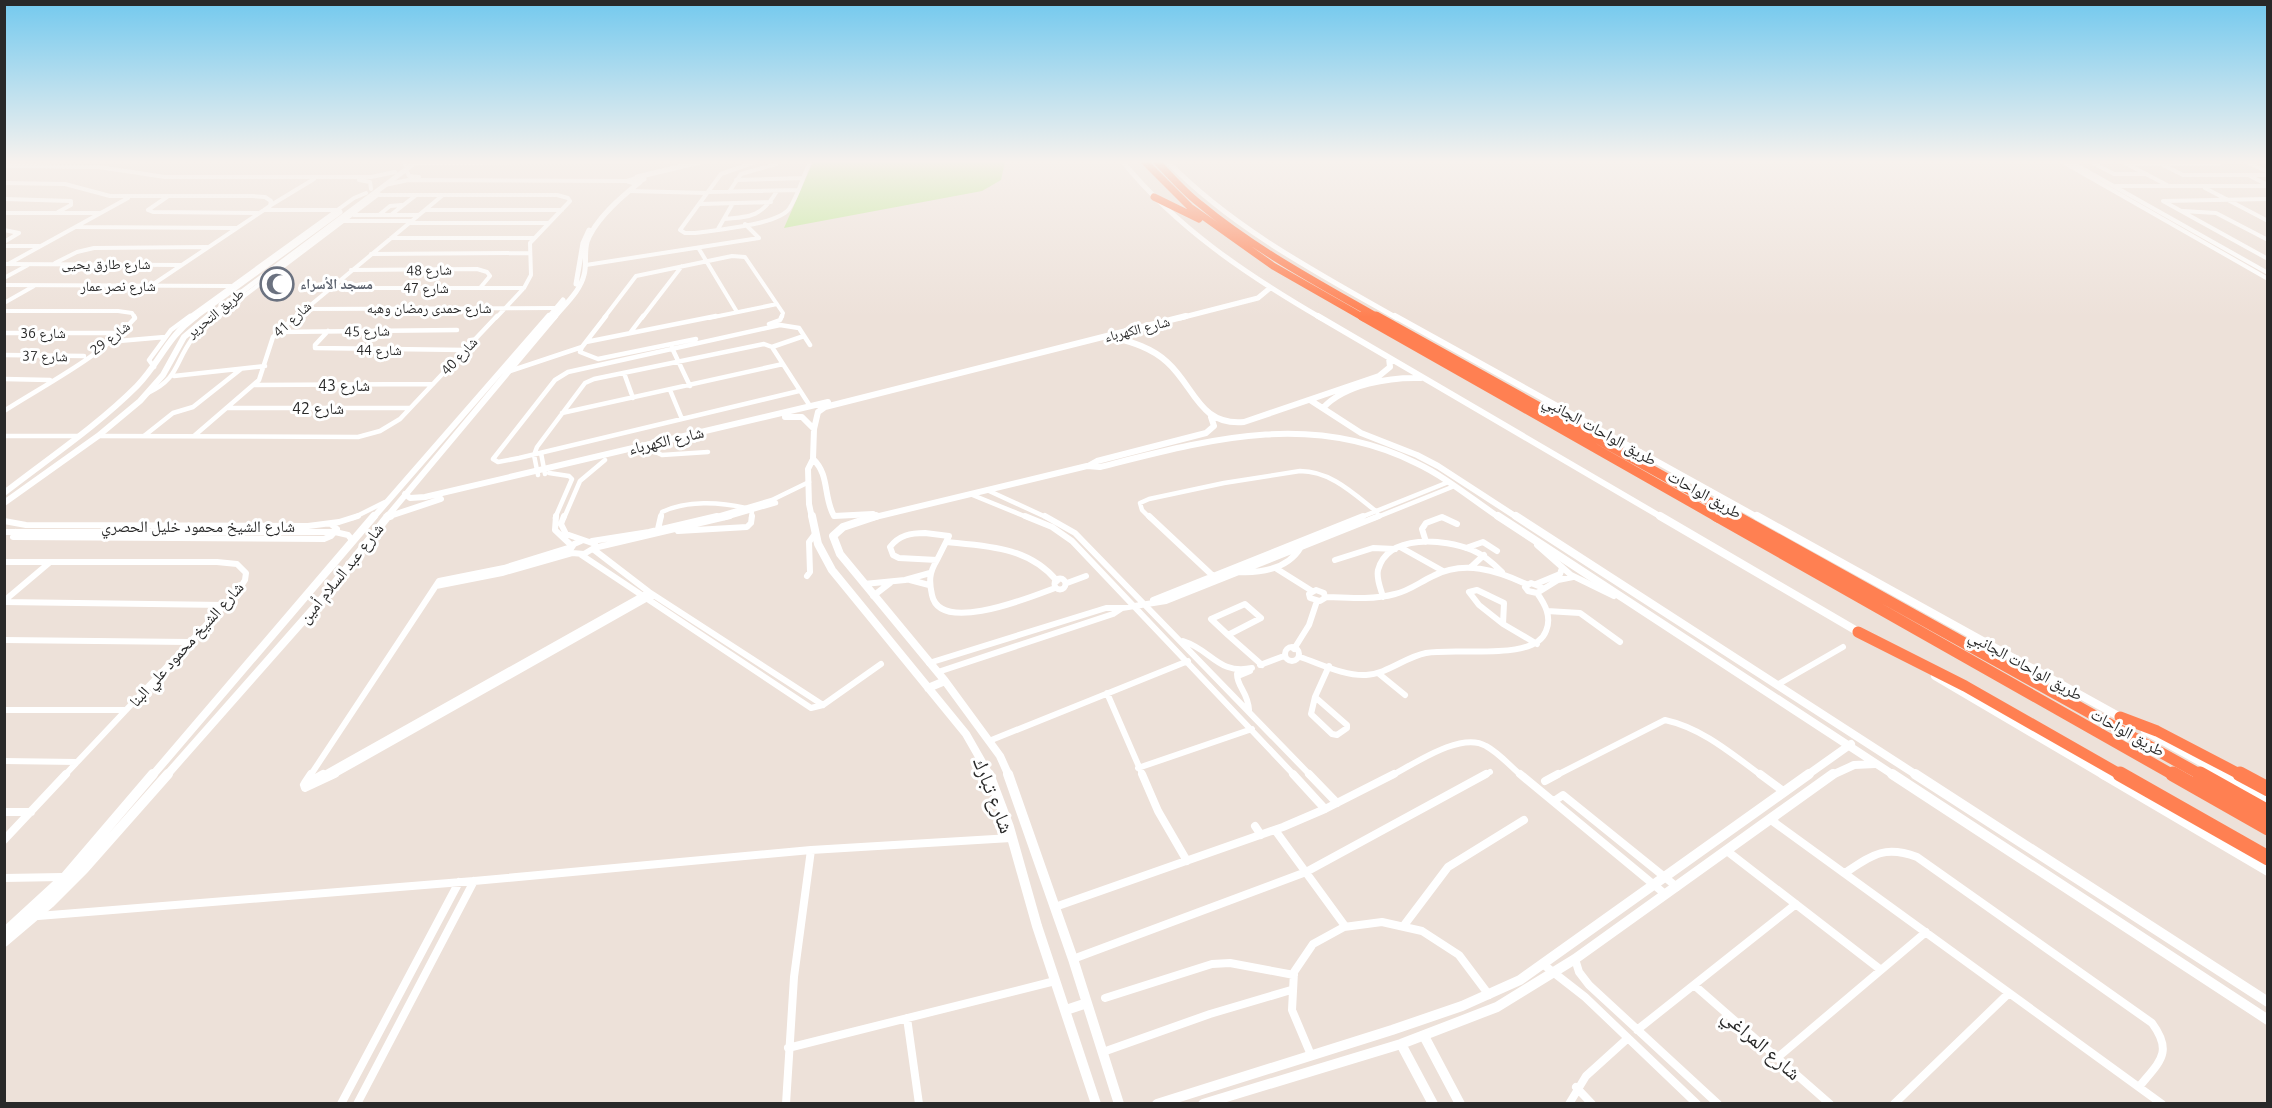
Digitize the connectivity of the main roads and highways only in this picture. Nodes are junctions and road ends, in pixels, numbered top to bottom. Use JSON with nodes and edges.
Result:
{"nodes":[{"id":1,"x":1189,"y":214,"type":"edge"},
{"id":2,"x":1198,"y":214,"type":"edge"},
{"id":3,"x":1211,"y":214,"type":"edge"},
{"id":4,"x":1214,"y":226,"type":"junction"},
{"id":5,"x":1858,"y":632,"type":"road end"},
{"id":6,"x":2120,"y":717,"type":"road end"},
{"id":7,"x":2268,"y":789,"type":"edge"},
{"id":8,"x":2268,"y":812,"type":"edge"},
{"id":9,"x":2268,"y":828,"type":"edge"},
{"id":10,"x":2265,"y":856,"type":"edge"}],
"edges":[{"from":1,"to":4,"type":"highway"},
{"from":2,"to":4,"type":"highway","name":"طريق الواحات"},
{"from":3,"to":8,"type":"highway","name":"طريق الواحات"},
{"from":4,"to":9,"type":"highway","name":"طريق الواحات"},
{"from":5,"to":10,"type":"highway"},
{"from":6,"to":7,"type":"highway"}]}
